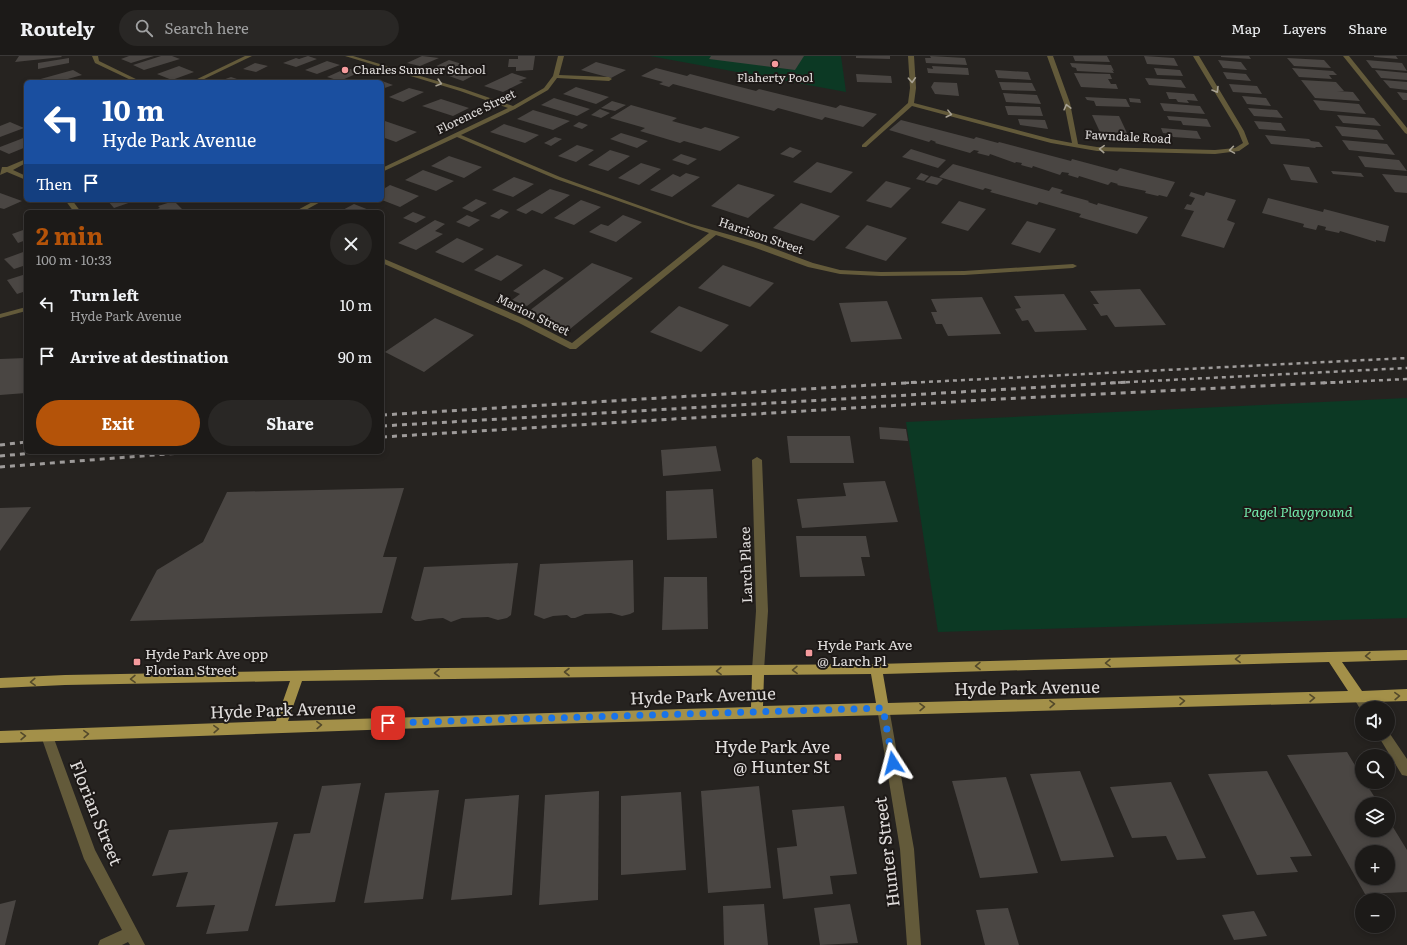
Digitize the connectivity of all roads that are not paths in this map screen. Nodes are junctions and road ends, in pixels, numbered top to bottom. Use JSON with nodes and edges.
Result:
{"nodes":[{"id":1,"x":95,"y":56,"type":"edge"},
{"id":2,"x":250,"y":56,"type":"edge"},
{"id":3,"x":348,"y":56,"type":"edge"},
{"id":4,"x":561,"y":56,"type":"edge"},
{"id":5,"x":911,"y":56,"type":"edge"},
{"id":6,"x":1050,"y":56,"type":"edge"},
{"id":7,"x":1196,"y":56,"type":"edge"},
{"id":8,"x":1346,"y":56,"type":"edge"},
{"id":9,"x":556,"y":76,"type":"junction"},
{"id":10,"x":609,"y":79,"type":"dead end"},
{"id":11,"x":135,"y":80,"type":"edge"},
{"id":12,"x":198,"y":80,"type":"edge"},
{"id":13,"x":911,"y":104,"type":"junction"},
{"id":14,"x":513,"y":108,"type":"junction"},
{"id":15,"x":1407,"y":132,"type":"edge"},
{"id":16,"x":457,"y":136,"type":"junction"},
{"id":17,"x":1076,"y":145,"type":"junction"},
{"id":18,"x":864,"y":146,"type":"dead end"},
{"id":19,"x":24,"y":162,"type":"edge"},
{"id":20,"x":0,"y":167,"type":"edge"},
{"id":21,"x":384,"y":169,"type":"edge"},
{"id":22,"x":8,"y":170,"type":"junction"},
{"id":23,"x":0,"y":173,"type":"edge"},
{"id":24,"x":24,"y":177,"type":"edge"},
{"id":25,"x":70,"y":202,"type":"edge"},
{"id":26,"x":317,"y":202,"type":"edge"},
{"id":27,"x":76,"y":210,"type":"edge"},
{"id":28,"x":301,"y":210,"type":"edge"},
{"id":29,"x":714,"y":232,"type":"junction"},
{"id":30,"x":384,"y":261,"type":"edge"},
{"id":31,"x":1073,"y":266,"type":"dead end"},
{"id":32,"x":24,"y":310,"type":"edge"},
{"id":33,"x":0,"y":316,"type":"edge"},
{"id":34,"x":757,"y":460,"type":"dead end"},
{"id":35,"x":1407,"y":655,"type":"edge"},
{"id":36,"x":1332,"y":657,"type":"junction"},
{"id":37,"x":876,"y":669,"type":"junction"},
{"id":38,"x":758,"y":670,"type":"junction"},
{"id":39,"x":298,"y":676,"type":"junction"},
{"id":40,"x":0,"y":683,"type":"edge"},
{"id":41,"x":1407,"y":695,"type":"edge"},
{"id":42,"x":1359,"y":697,"type":"junction"},
{"id":43,"x":1362,"y":701,"type":"edge"},
{"id":44,"x":883,"y":708,"type":"junction"},
{"id":45,"x":757,"y":712,"type":"junction"},
{"id":46,"x":280,"y":727,"type":"junction"},
{"id":47,"x":47,"y":736,"type":"junction"},
{"id":48,"x":0,"y":737,"type":"edge"},
{"id":49,"x":1388,"y":741,"type":"edge"},
{"id":50,"x":1407,"y":770,"type":"edge"},
{"id":51,"x":135,"y":939,"type":"edge"},
{"id":52,"x":105,"y":945,"type":"edge"},
{"id":53,"x":914,"y":945,"type":"edge"}],
"edges":[{"from":1,"to":11,"type":"street"},
{"from":2,"to":12,"type":"street"},
{"from":3,"to":14,"type":"street","one_way":true},
{"from":4,"to":9,"type":"street","name":"Florence Street"},
{"from":5,"to":13,"type":"street","one_way":true},
{"from":17,"to":6,"type":"street","one_way":true},
{"from":7,"to":17,"type":"street","name":"Fawndale Road","one_way":true},
{"from":8,"to":15,"type":"street"},
{"from":9,"to":10,"type":"street"},
{"from":9,"to":14,"type":"street","name":"Florence Street"},
{"from":13,"to":17,"type":"street","name":"Fawndale Road","one_way":true},
{"from":13,"to":18,"type":"street"},
{"from":14,"to":16,"type":"street","name":"Florence Street"},
{"from":16,"to":21,"type":"street","name":"Florence Street"},
{"from":16,"to":29,"type":"street","name":"Harrison Street"},
{"from":19,"to":22,"type":"street"},
{"from":20,"to":22,"type":"street"},
{"from":22,"to":23,"type":"street"},
{"from":22,"to":24,"type":"street"},
{"from":25,"to":27,"type":"street"},
{"from":26,"to":28,"type":"street"},
{"from":29,"to":30,"type":"street","name":"Marion Street"},
{"from":29,"to":31,"type":"street","name":"Harrison Street"},
{"from":32,"to":33,"type":"street"},
{"from":34,"to":38,"type":"street","name":"Larch Place"},
{"from":35,"to":36,"type":"main road","name":"Hyde Park Avenue","one_way":true},
{"from":36,"to":37,"type":"main road","name":"Hyde Park Avenue","one_way":true},
{"from":36,"to":42,"type":"main road"},
{"from":37,"to":38,"type":"main road","name":"Hyde Park Avenue","one_way":true},
{"from":37,"to":44,"type":"main road"},
{"from":38,"to":39,"type":"main road","name":"Hyde Park Avenue","one_way":true},
{"from":38,"to":45,"type":"main road"},
{"from":39,"to":40,"type":"main road","name":"Hyde Park Avenue","one_way":true},
{"from":39,"to":46,"type":"main road"},
{"from":42,"to":41,"type":"main road","name":"Hyde Park Avenue","one_way":true},
{"from":42,"to":43,"type":"street"},
{"from":44,"to":42,"type":"main road","name":"Hyde Park Avenue","one_way":true},
{"from":44,"to":45,"type":"main road","name":"Hyde Park Avenue"},
{"from":44,"to":53,"type":"street","name":"Hunter Street"},
{"from":46,"to":45,"type":"main road","name":"Hyde Park Avenue","one_way":true},
{"from":47,"to":46,"type":"main road","name":"Hyde Park Avenue","one_way":true},
{"from":48,"to":47,"type":"main road","name":"Hyde Park Avenue","one_way":true},
{"from":47,"to":51,"type":"street","name":"Florian Street"},
{"from":49,"to":50,"type":"street"},
{"from":51,"to":52,"type":"street"}]}
